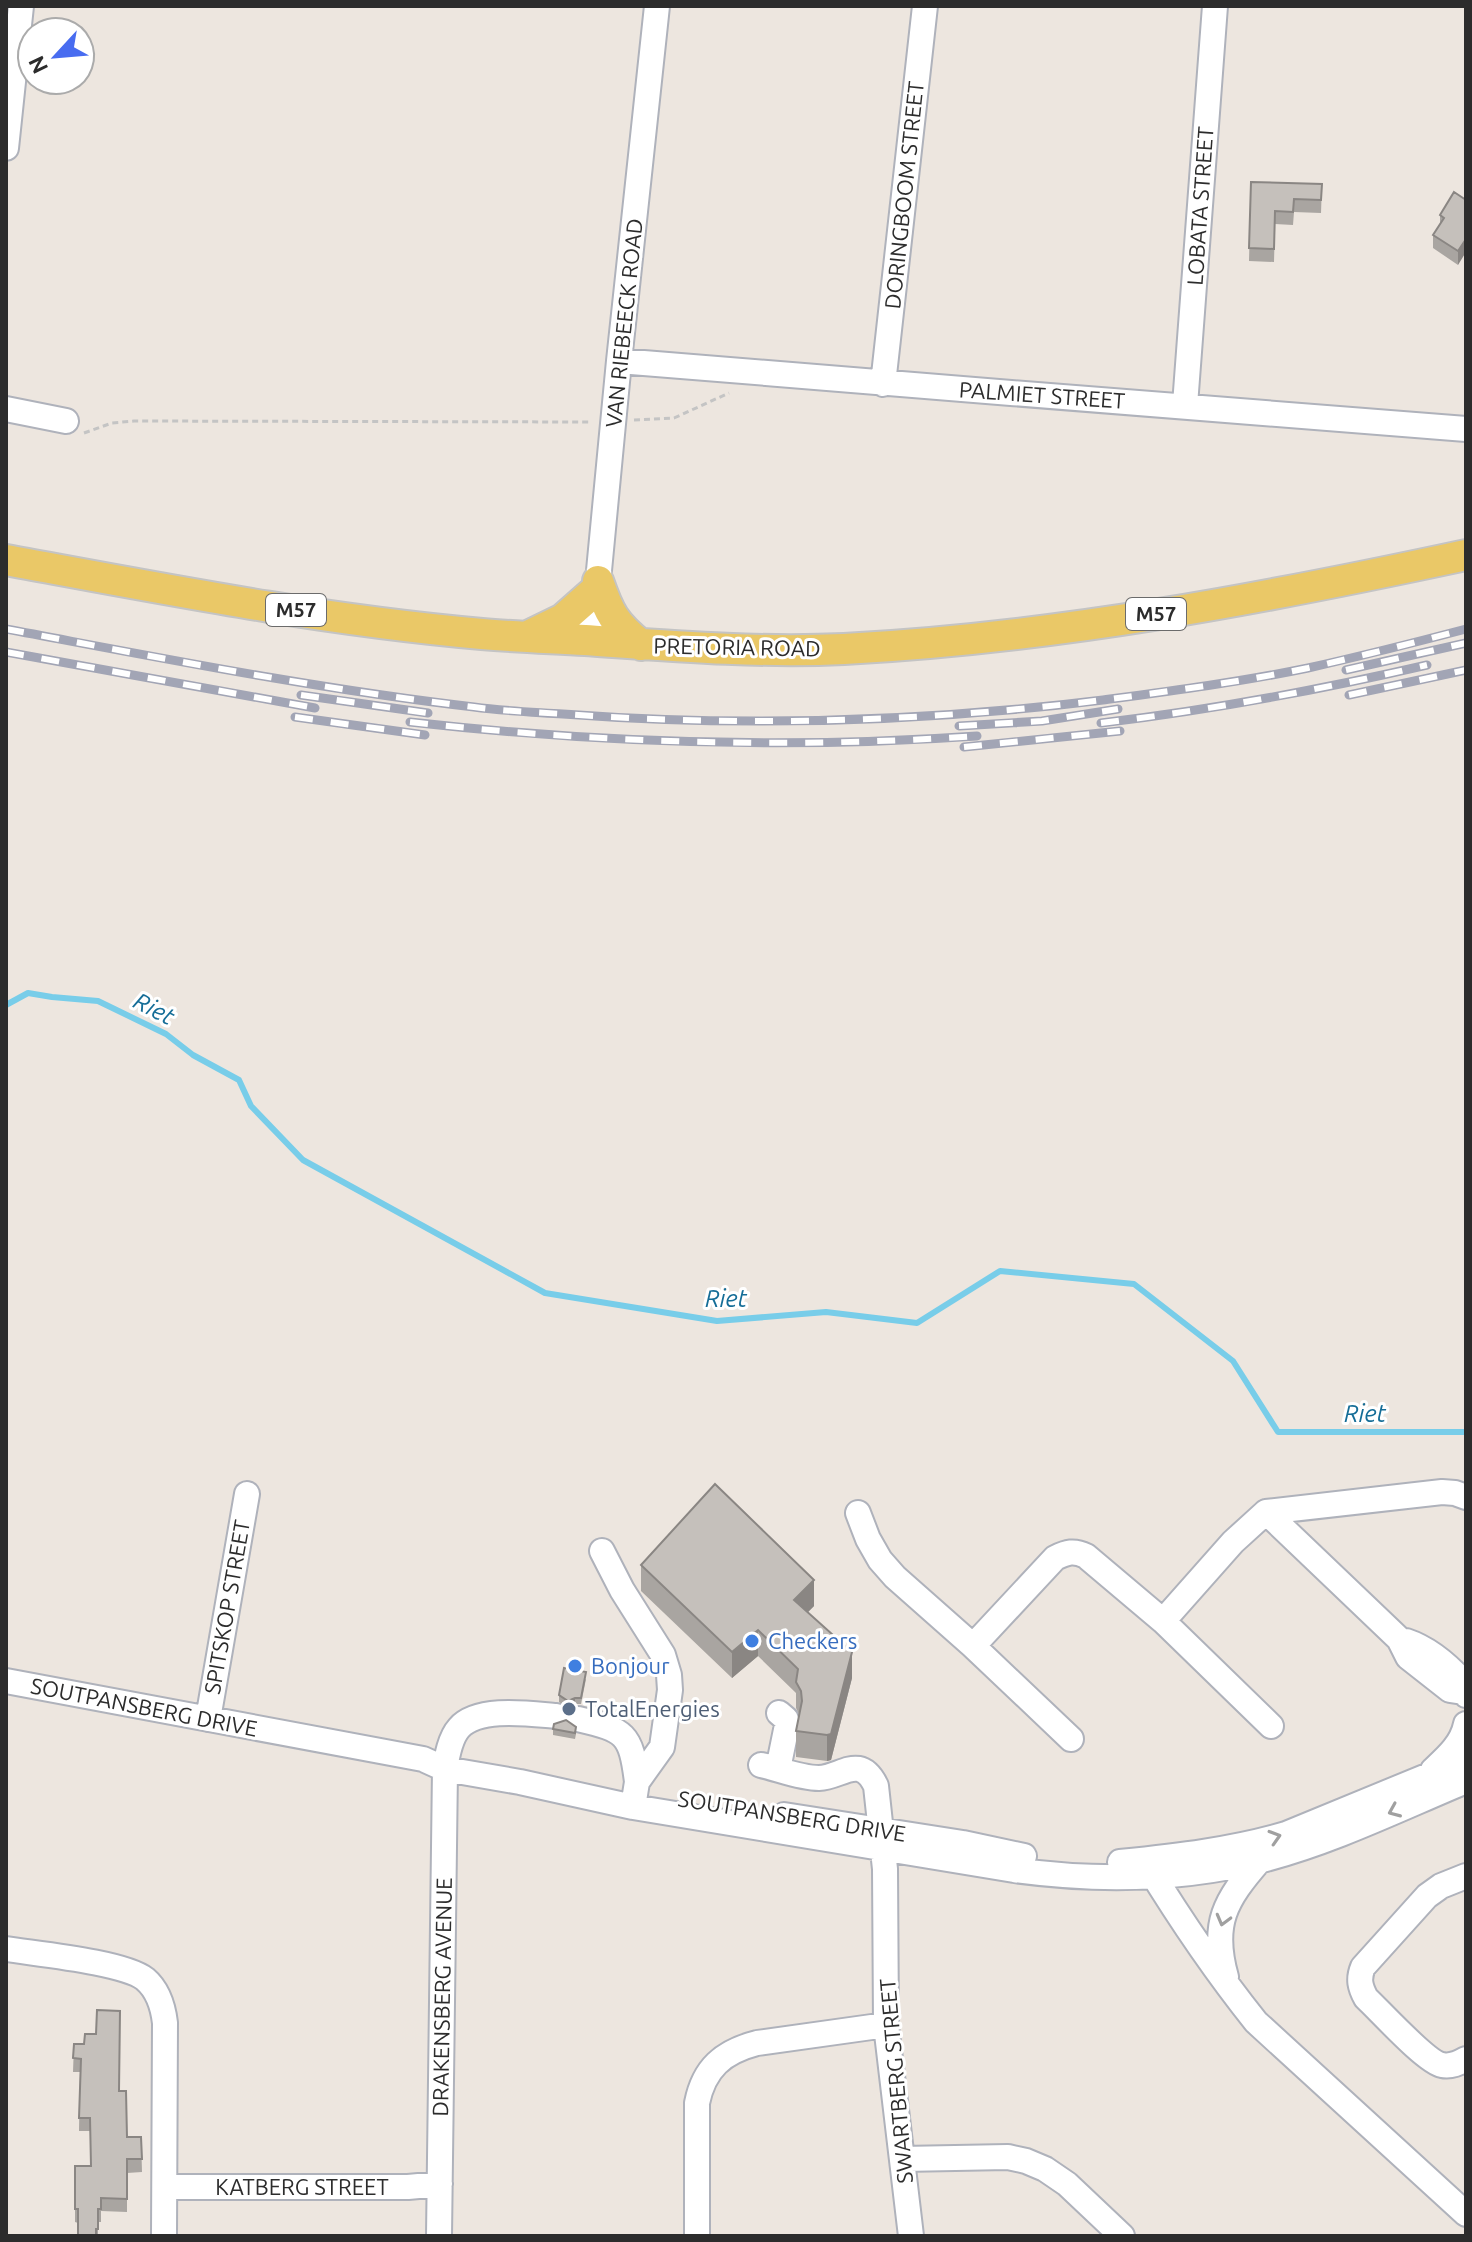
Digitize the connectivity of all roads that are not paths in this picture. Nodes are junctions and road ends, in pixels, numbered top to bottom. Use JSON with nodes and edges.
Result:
{"nodes":[{"id":1,"x":21,"y":6,"type":"edge"},
{"id":2,"x":657,"y":6,"type":"edge"},
{"id":3,"x":925,"y":6,"type":"edge"},
{"id":4,"x":1215,"y":6,"type":"edge"},
{"id":5,"x":11,"y":45,"type":"edge"},
{"id":6,"x":6,"y":148,"type":"edge"},
{"id":7,"x":619,"y":361,"type":"junction"},
{"id":8,"x":883,"y":384,"type":"junction"},
{"id":9,"x":1185,"y":405,"type":"junction"},
{"id":10,"x":6,"y":409,"type":"edge"},
{"id":11,"x":74,"y":427,"type":"road end"},
{"id":12,"x":1466,"y":429,"type":"edge"},
{"id":13,"x":1466,"y":555,"type":"edge"},
{"id":14,"x":6,"y":560,"type":"edge"},
{"id":15,"x":598,"y":585,"type":"junction"},
{"id":16,"x":526,"y":636,"type":"junction"},
{"id":17,"x":588,"y":640,"type":"junction"},
{"id":18,"x":641,"y":645,"type":"junction"},
{"id":19,"x":247,"y":1494,"type":"dead end"},
{"id":20,"x":1466,"y":1497,"type":"edge"},
{"id":21,"x":1266,"y":1512,"type":"junction"},
{"id":22,"x":858,"y":1513,"type":"dead end"},
{"id":23,"x":602,"y":1551,"type":"dead end"},
{"id":24,"x":1163,"y":1621,"type":"junction"},
{"id":25,"x":973,"y":1646,"type":"junction"},
{"id":26,"x":6,"y":1681,"type":"edge"},
{"id":27,"x":1465,"y":1694,"type":"edge"},
{"id":28,"x":779,"y":1713,"type":"dead end"},
{"id":29,"x":208,"y":1719,"type":"junction"},
{"id":30,"x":1466,"y":1724,"type":"edge"},
{"id":31,"x":1271,"y":1726,"type":"dead end"},
{"id":32,"x":1071,"y":1739,"type":"dead end"},
{"id":33,"x":1466,"y":1760,"type":"edge"},
{"id":34,"x":438,"y":1762,"type":"junction"},
{"id":35,"x":1428,"y":1775,"type":"junction"},
{"id":36,"x":1466,"y":1781,"type":"edge"},
{"id":37,"x":635,"y":1794,"type":"junction"},
{"id":38,"x":882,"y":1839,"type":"junction"},
{"id":39,"x":1260,"y":1860,"type":"junction"},
{"id":40,"x":1148,"y":1868,"type":"junction"},
{"id":41,"x":1466,"y":1876,"type":"edge"},
{"id":42,"x":1105,"y":1877,"type":"junction"},
{"id":43,"x":1175,"y":1911,"type":"junction"},
{"id":44,"x":6,"y":1949,"type":"edge"},
{"id":45,"x":1229,"y":1989,"type":"junction"},
{"id":46,"x":886,"y":2025,"type":"junction"},
{"id":47,"x":1466,"y":2059,"type":"edge"},
{"id":48,"x":902,"y":2159,"type":"junction"},
{"id":49,"x":440,"y":2184,"type":"junction"},
{"id":50,"x":165,"y":2187,"type":"junction"},
{"id":51,"x":1466,"y":2214,"type":"edge"},
{"id":52,"x":164,"y":2236,"type":"edge"},
{"id":53,"x":439,"y":2236,"type":"edge"},
{"id":54,"x":697,"y":2236,"type":"edge"},
{"id":55,"x":911,"y":2236,"type":"edge"},
{"id":56,"x":1122,"y":2236,"type":"edge"}],
"edges":[{"from":1,"to":5,"type":"street"},
{"from":2,"to":7,"type":"street","name":"VAN RIEBEECK ROAD"},
{"from":3,"to":8,"type":"street","name":"DORINGBOOM STREET"},
{"from":4,"to":9,"type":"street","name":"LOBATA STREET"},
{"from":5,"to":6,"type":"street"},
{"from":7,"to":8,"type":"street","name":"PALMIET STREET"},
{"from":7,"to":15,"type":"street","name":"VAN RIEBEECK ROAD"},
{"from":8,"to":9,"type":"street","name":"PALMIET STREET"},
{"from":9,"to":12,"type":"street","name":"PALMIET STREET"},
{"from":10,"to":11,"type":"street"},
{"from":13,"to":18,"type":"main road","name":"PRETORIA ROAD","number":"M57"},
{"from":14,"to":16,"type":"main road","name":"PRETORIA ROAD","number":"M57"},
{"from":15,"to":16,"type":"main road"},
{"from":15,"to":17,"type":"street","name":"VAN RIEBEECK ROAD"},
{"from":15,"to":18,"type":"main road"},
{"from":16,"to":17,"type":"main road","name":"PRETORIA ROAD","number":"M57"},
{"from":17,"to":18,"type":"main road","name":"PRETORIA ROAD","number":"M57"},
{"from":19,"to":29,"type":"street","name":"SPITSKOP STREET"},
{"from":20,"to":21,"type":"street"},
{"from":21,"to":24,"type":"street"},
{"from":21,"to":27,"type":"street"},
{"from":22,"to":25,"type":"street"},
{"from":23,"to":37,"type":"street"},
{"from":24,"to":25,"type":"street"},
{"from":24,"to":31,"type":"street"},
{"from":25,"to":32,"type":"street"},
{"from":26,"to":29,"type":"street","name":"SOUTPANSBERG DRIVE"},
{"from":28,"to":38,"type":"street","name":"SWARTBERG STREET"},
{"from":29,"to":34,"type":"street","name":"SOUTPANSBERG DRIVE"},
{"from":30,"to":35,"type":"street"},
{"from":33,"to":35,"type":"street"},
{"from":34,"to":37,"type":"street","name":"SOUTPANSBERG DRIVE"},
{"from":34,"to":37,"type":"street"},
{"from":34,"to":49,"type":"street","name":"DRAKENSBERG AVENUE"},
{"from":40,"to":35,"type":"street","one_way":true},
{"from":36,"to":39,"type":"street","one_way":true},
{"from":37,"to":38,"type":"street","name":"SOUTPANSBERG DRIVE"},
{"from":38,"to":40,"type":"street","name":"SOUTPANSBERG DRIVE"},
{"from":38,"to":42,"type":"street","name":"SOUTPANSBERG DRIVE"},
{"from":38,"to":46,"type":"street","name":"SWARTBERG STREET"},
{"from":39,"to":40,"type":"street"},
{"from":39,"to":45,"type":"street","one_way":true},
{"from":40,"to":42,"type":"street","name":"SOUTPANSBERG DRIVE"},
{"from":40,"to":43,"type":"street"},
{"from":41,"to":47,"type":"street"},
{"from":42,"to":43,"type":"street"},
{"from":43,"to":45,"type":"street"},
{"from":44,"to":50,"type":"street"},
{"from":45,"to":51,"type":"street"},
{"from":46,"to":48,"type":"street","name":"SWARTBERG STREET"},
{"from":46,"to":54,"type":"street"},
{"from":48,"to":55,"type":"street","name":"SWARTBERG STREET"},
{"from":48,"to":56,"type":"street"},
{"from":49,"to":50,"type":"street","name":"KATBERG STREET"},
{"from":49,"to":53,"type":"street","name":"DRAKENSBERG AVENUE"},
{"from":50,"to":52,"type":"street"}]}
